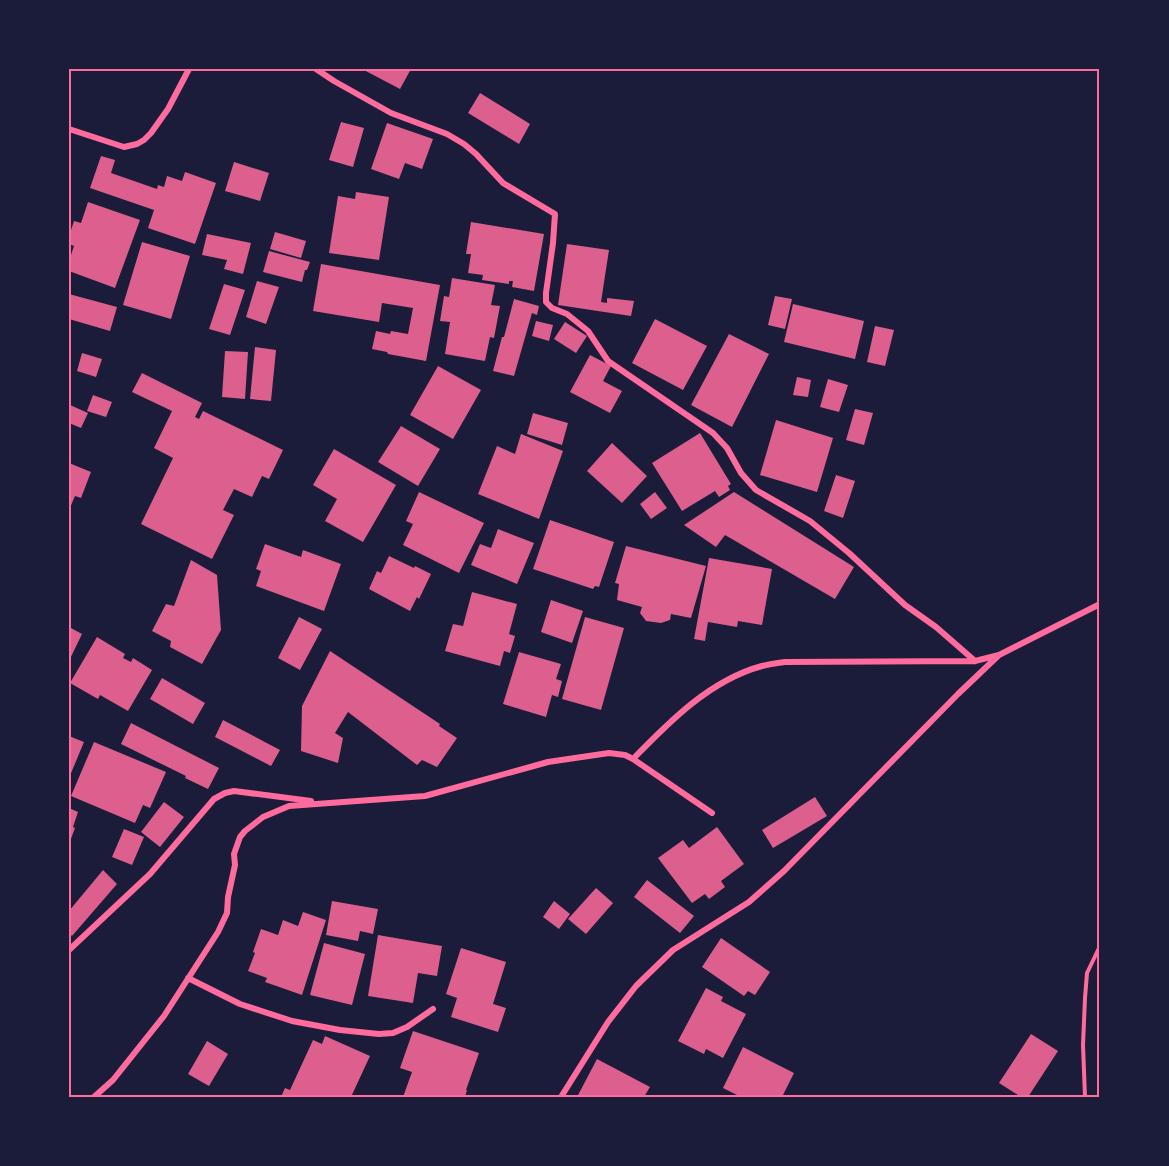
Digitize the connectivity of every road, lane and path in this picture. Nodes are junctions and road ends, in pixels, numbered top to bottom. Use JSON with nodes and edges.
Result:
{"nodes":[{"id":1,"x":189,"y":69,"type":"edge"},
{"id":2,"x":316,"y":69,"type":"edge"},
{"id":3,"x":69,"y":129,"type":"edge"},
{"id":4,"x":1100,"y":604,"type":"edge"},
{"id":5,"x":999,"y":655,"type":"junction"},
{"id":6,"x":975,"y":661,"type":"junction"},
{"id":7,"x":633,"y":759,"type":"junction"},
{"id":8,"x":321,"y":803,"type":"junction"},
{"id":9,"x":712,"y":813,"type":"dead end"},
{"id":10,"x":1100,"y":946,"type":"edge"},
{"id":11,"x":69,"y":950,"type":"edge"},
{"id":12,"x":188,"y":978,"type":"junction"},
{"id":13,"x":433,"y":1009,"type":"dead end"},
{"id":14,"x":94,"y":1097,"type":"edge"},
{"id":15,"x":561,"y":1097,"type":"edge"},
{"id":16,"x":1085,"y":1097,"type":"edge"}],
"edges":[{"from":1,"to":3,"type":"street"},
{"from":2,"to":6,"type":"street"},
{"from":4,"to":5,"type":"street"},
{"from":5,"to":6,"type":"street"},
{"from":5,"to":15,"type":"street"},
{"from":6,"to":7,"type":"street"},
{"from":7,"to":8,"type":"street"},
{"from":7,"to":9,"type":"street"},
{"from":8,"to":11,"type":"street"},
{"from":8,"to":12,"type":"street"},
{"from":10,"to":16,"type":"path"},
{"from":12,"to":13,"type":"street"},
{"from":12,"to":14,"type":"street"}]}
